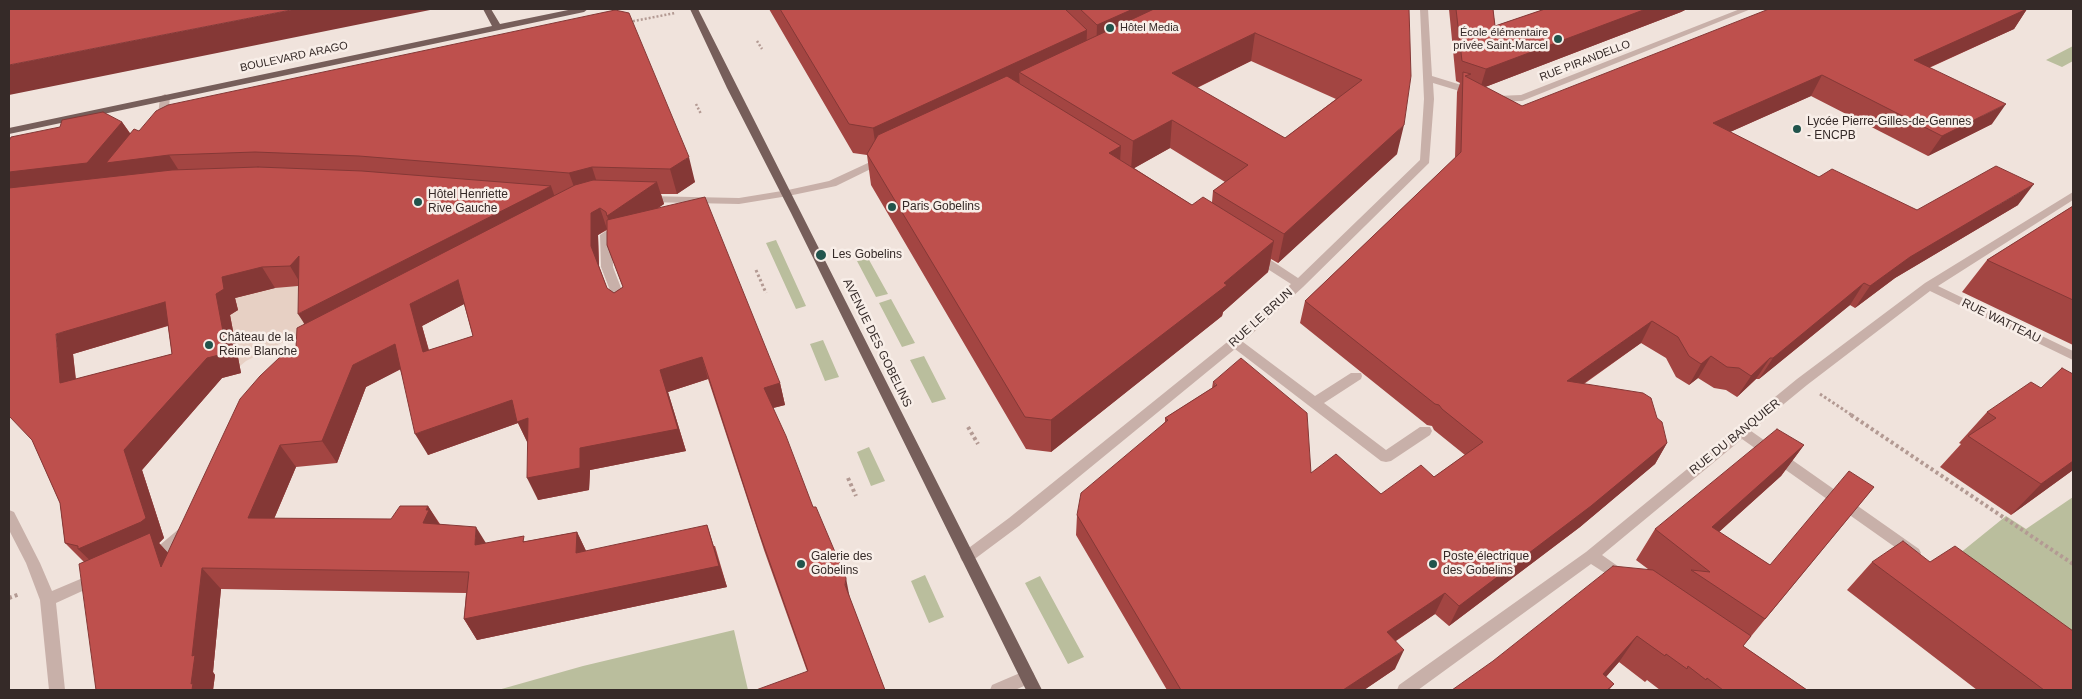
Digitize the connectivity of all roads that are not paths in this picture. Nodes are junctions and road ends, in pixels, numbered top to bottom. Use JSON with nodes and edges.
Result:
{"nodes":[{"id":1,"x":487,"y":9,"type":"edge"},
{"id":2,"x":584,"y":9,"type":"edge"},
{"id":3,"x":694,"y":9,"type":"edge"},
{"id":4,"x":1424,"y":9,"type":"edge"},
{"id":5,"x":1740,"y":10,"type":"edge"},
{"id":6,"x":498,"y":27,"type":"junction"},
{"id":7,"x":1428,"y":78,"type":"junction"},
{"id":8,"x":165,"y":97,"type":"junction"},
{"id":9,"x":34,"y":125,"type":"junction"},
{"id":10,"x":9,"y":131,"type":"edge"},
{"id":11,"x":160,"y":133,"type":"edge"},
{"id":12,"x":25,"y":139,"type":"edge"},
{"id":13,"x":894,"y":154,"type":"edge"},
{"id":14,"x":788,"y":193,"type":"junction"},
{"id":15,"x":2073,"y":195,"type":"edge"},
{"id":16,"x":632,"y":198,"type":"edge"},
{"id":17,"x":606,"y":235,"type":"edge"},
{"id":18,"x":1244,"y":248,"type":"edge"},
{"id":19,"x":1299,"y":284,"type":"junction"},
{"id":20,"x":1929,"y":286,"type":"junction"},
{"id":21,"x":623,"y":309,"type":"edge"},
{"id":22,"x":1235,"y":342,"type":"junction"},
{"id":23,"x":2073,"y":356,"type":"edge"},
{"id":24,"x":1356,"y":376,"type":"dead end"},
{"id":25,"x":1316,"y":402,"type":"junction"},
{"id":26,"x":1425,"y":430,"type":"dead end"},
{"id":27,"x":1742,"y":432,"type":"junction"},
{"id":28,"x":10,"y":521,"type":"edge"},
{"id":29,"x":190,"y":522,"type":"edge"},
{"id":30,"x":968,"y":556,"type":"junction"},
{"id":31,"x":1591,"y":556,"type":"junction"},
{"id":32,"x":141,"y":559,"type":"edge"},
{"id":33,"x":1928,"y":563,"type":"edge"},
{"id":34,"x":108,"y":574,"type":"edge"},
{"id":35,"x":1640,"y":589,"type":"edge"},
{"id":36,"x":48,"y":600,"type":"junction"},
{"id":37,"x":1031,"y":683,"type":"edge"},
{"id":38,"x":57,"y":690,"type":"edge"},
{"id":39,"x":998,"y":690,"type":"edge"},
{"id":40,"x":1405,"y":690,"type":"edge"}],
"edges":[{"from":1,"to":6,"type":"main road"},
{"from":2,"to":6,"type":"main road","name":"BOULEVARD ARAGO"},
{"from":3,"to":14,"type":"main road","name":"AVENUE DES GOBELINS"},
{"from":4,"to":7,"type":"street","name":"RUE LE BRUN"},
{"from":5,"to":7,"type":"street","name":"RUE PIRANDELLO"},
{"from":6,"to":8,"type":"main road","name":"BOULEVARD ARAGO"},
{"from":7,"to":19,"type":"street","name":"RUE LE BRUN"},
{"from":8,"to":9,"type":"main road","name":"BOULEVARD ARAGO"},
{"from":8,"to":11,"type":"street"},
{"from":9,"to":10,"type":"main road","name":"BOULEVARD ARAGO"},
{"from":9,"to":12,"type":"street"},
{"from":13,"to":14,"type":"street"},
{"from":14,"to":16,"type":"street"},
{"from":14,"to":30,"type":"main road","name":"AVENUE DES GOBELINS"},
{"from":15,"to":20,"type":"street","name":"RUE DU BANQUIER"},
{"from":17,"to":21,"type":"street"},
{"from":18,"to":19,"type":"street"},
{"from":19,"to":22,"type":"street","name":"RUE LE BRUN"},
{"from":20,"to":23,"type":"street","name":"RUE WATTEAU"},
{"from":20,"to":27,"type":"street","name":"RUE DU BANQUIER"},
{"from":22,"to":25,"type":"street"},
{"from":22,"to":30,"type":"street","name":"RUE LE BRUN"},
{"from":24,"to":25,"type":"street"},
{"from":25,"to":26,"type":"street"},
{"from":27,"to":31,"type":"street","name":"RUE DU BANQUIER"},
{"from":27,"to":33,"type":"street"},
{"from":28,"to":36,"type":"street"},
{"from":29,"to":32,"type":"street"},
{"from":30,"to":37,"type":"main road","name":"AVENUE DES GOBELINS"},
{"from":31,"to":35,"type":"street"},
{"from":31,"to":40,"type":"street","name":"RUE DU BANQUIER"},
{"from":34,"to":36,"type":"street"},
{"from":36,"to":38,"type":"street"},
{"from":37,"to":39,"type":"street"}]}
